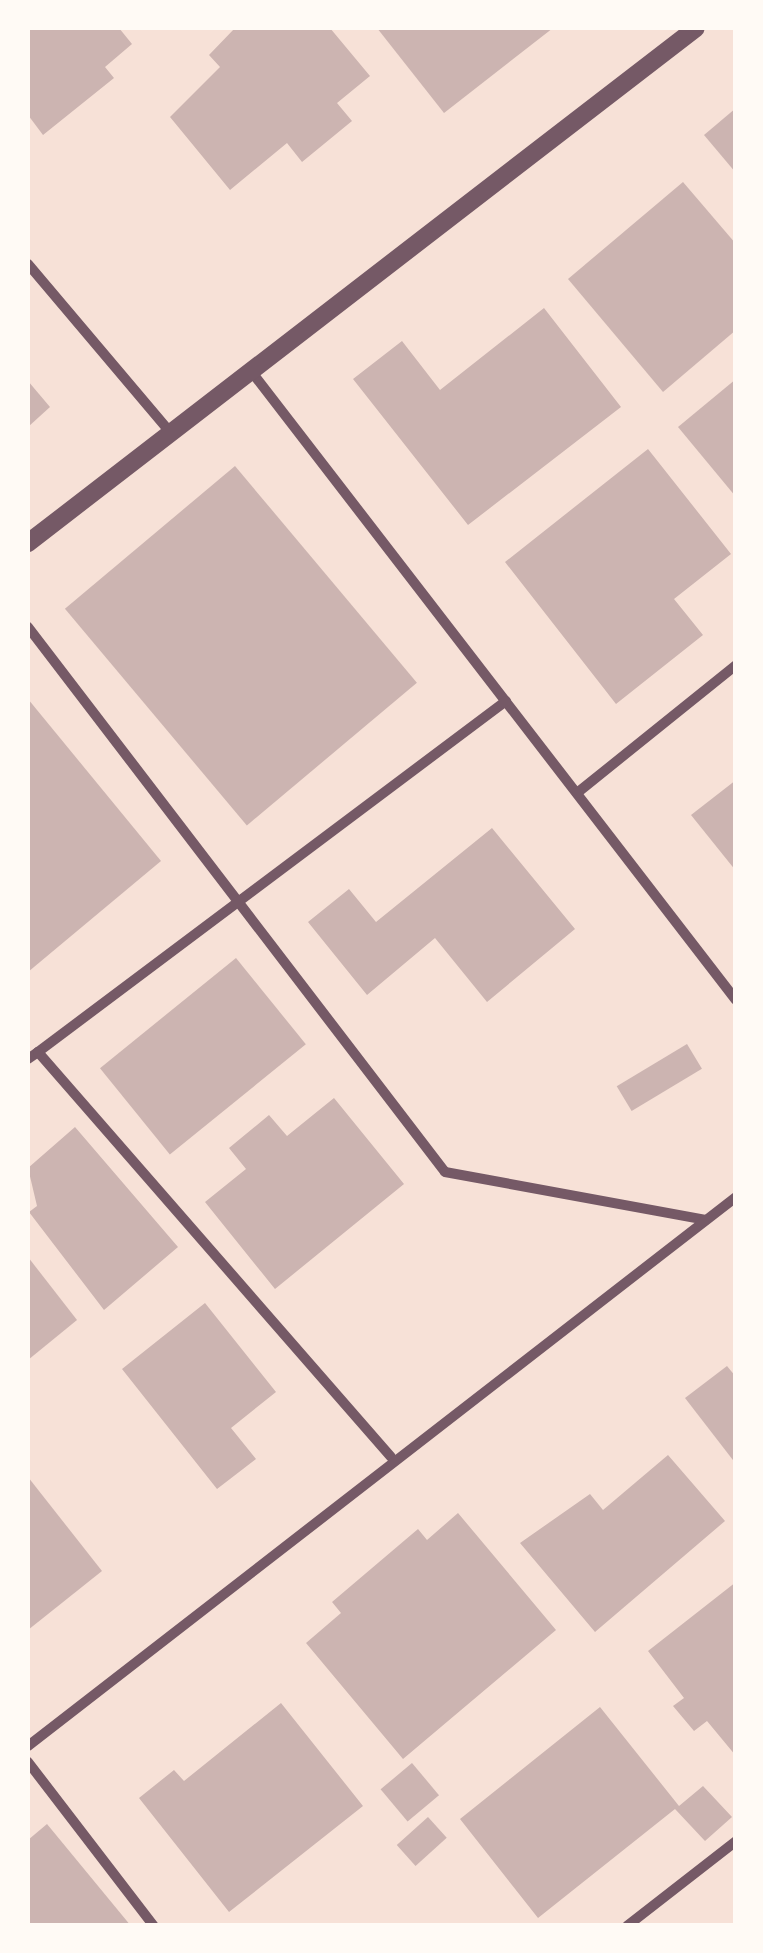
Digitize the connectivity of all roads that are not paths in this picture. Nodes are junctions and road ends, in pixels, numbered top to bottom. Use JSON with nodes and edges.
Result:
{"nodes":[{"id":1,"x":696,"y":28,"type":"edge"},
{"id":2,"x":28,"y":264,"type":"edge"},
{"id":3,"x":252,"y":371,"type":"junction"},
{"id":4,"x":171,"y":432,"type":"junction"},
{"id":5,"x":28,"y":544,"type":"edge"},
{"id":6,"x":28,"y":627,"type":"edge"},
{"id":7,"x":736,"y":666,"type":"edge"},
{"id":8,"x":506,"y":701,"type":"junction"},
{"id":9,"x":576,"y":794,"type":"junction"},
{"id":10,"x":234,"y":905,"type":"junction"},
{"id":11,"x":736,"y":1000,"type":"edge"},
{"id":12,"x":33,"y":1055,"type":"edge"},
{"id":13,"x":736,"y":1197,"type":"edge"},
{"id":14,"x":706,"y":1220,"type":"junction"},
{"id":15,"x":391,"y":1456,"type":"junction"},
{"id":16,"x":28,"y":1746,"type":"edge"},
{"id":17,"x":28,"y":1762,"type":"edge"},
{"id":18,"x":736,"y":1841,"type":"edge"},
{"id":19,"x":154,"y":1926,"type":"edge"},
{"id":20,"x":627,"y":1926,"type":"edge"}],
"edges":[{"from":1,"to":3,"type":"street"},
{"from":2,"to":4,"type":"street"},
{"from":3,"to":4,"type":"street"},
{"from":3,"to":8,"type":"street"},
{"from":4,"to":5,"type":"street"},
{"from":6,"to":10,"type":"street"},
{"from":7,"to":9,"type":"street"},
{"from":8,"to":9,"type":"street"},
{"from":8,"to":10,"type":"street"},
{"from":9,"to":11,"type":"street"},
{"from":10,"to":12,"type":"street"},
{"from":10,"to":14,"type":"street"},
{"from":12,"to":15,"type":"street"},
{"from":13,"to":14,"type":"street"},
{"from":14,"to":15,"type":"street"},
{"from":15,"to":16,"type":"street"},
{"from":17,"to":19,"type":"street"},
{"from":18,"to":20,"type":"street"}]}
